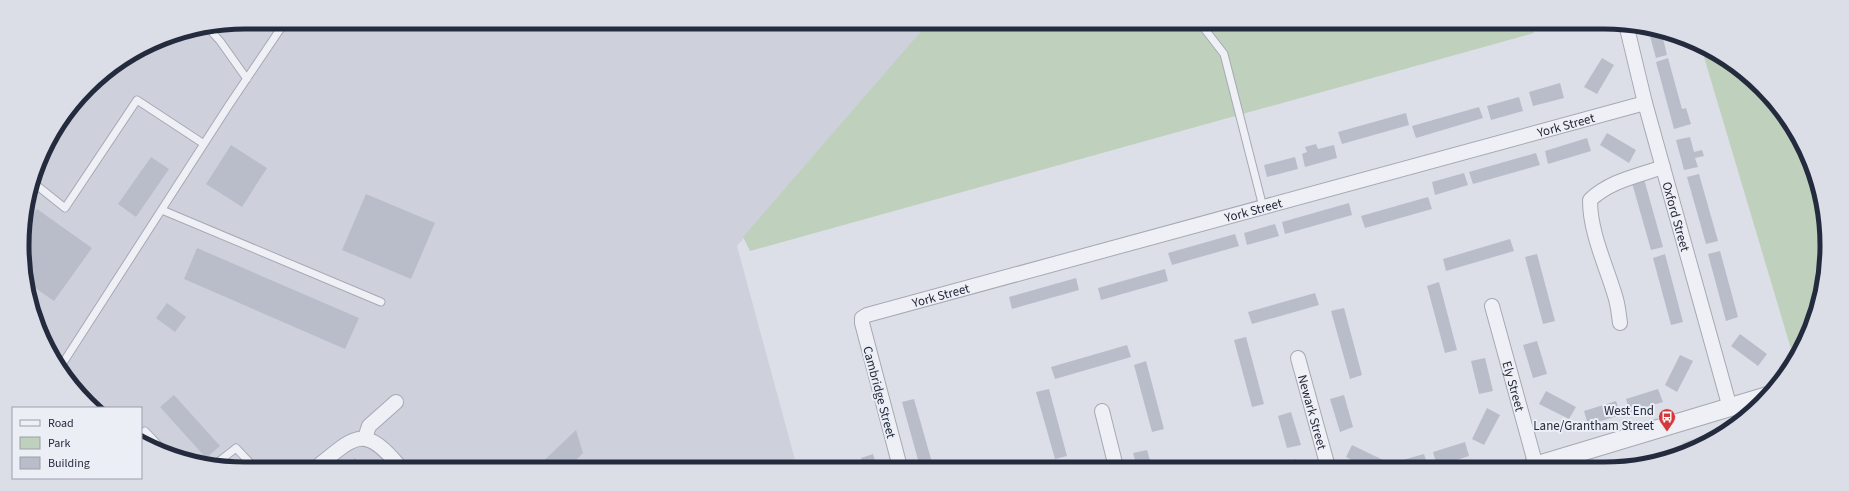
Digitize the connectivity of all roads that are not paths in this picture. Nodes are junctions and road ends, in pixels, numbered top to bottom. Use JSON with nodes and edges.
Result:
{"nodes":[{"id":1,"x":280,"y":29,"type":"edge"},
{"id":2,"x":1205,"y":29,"type":"edge"},
{"id":3,"x":1628,"y":30,"type":"edge"},
{"id":4,"x":212,"y":32,"type":"edge"},
{"id":5,"x":247,"y":79,"type":"junction"},
{"id":6,"x":1645,"y":103,"type":"junction"},
{"id":7,"x":204,"y":144,"type":"junction"},
{"id":8,"x":1663,"y":167,"type":"junction"},
{"id":9,"x":37,"y":186,"type":"edge"},
{"id":10,"x":1264,"y":207,"type":"junction"},
{"id":11,"x":162,"y":210,"type":"junction"},
{"id":12,"x":381,"y":302,"type":"dead end"},
{"id":13,"x":1492,"y":306,"type":"dead end"},
{"id":14,"x":862,"y":318,"type":"joint"},
{"id":15,"x":1620,"y":323,"type":"dead end"},
{"id":16,"x":1298,"y":358,"type":"dead end"},
{"id":17,"x":63,"y":363,"type":"edge"},
{"id":18,"x":1757,"y":399,"type":"edge"},
{"id":19,"x":396,"y":402,"type":"dead end"},
{"id":20,"x":1730,"y":408,"type":"junction"},
{"id":21,"x":1102,"y":411,"type":"dead end"},
{"id":22,"x":145,"y":431,"type":"dead end"},
{"id":23,"x":365,"y":438,"type":"junction"},
{"id":24,"x":156,"y":443,"type":"edge"},
{"id":25,"x":220,"y":460,"type":"edge"},
{"id":26,"x":249,"y":462,"type":"edge"},
{"id":27,"x":323,"y":462,"type":"edge"},
{"id":28,"x":396,"y":462,"type":"edge"},
{"id":29,"x":899,"y":462,"type":"edge"},
{"id":30,"x":1115,"y":462,"type":"edge"},
{"id":31,"x":1327,"y":462,"type":"edge"},
{"id":32,"x":1532,"y":462,"type":"edge"},
{"id":33,"x":1566,"y":462,"type":"edge"}],
"edges":[{"from":1,"to":5,"type":"lane"},
{"from":2,"to":10,"type":"lane"},
{"from":3,"to":6,"type":"street","name":"Oxford Street"},
{"from":4,"to":5,"type":"lane"},
{"from":5,"to":7,"type":"lane"},
{"from":6,"to":8,"type":"street","name":"Oxford Street"},
{"from":6,"to":10,"type":"street","name":"York Street"},
{"from":7,"to":9,"type":"lane"},
{"from":7,"to":11,"type":"lane"},
{"from":8,"to":15,"type":"street"},
{"from":8,"to":20,"type":"street","name":"Oxford Street"},
{"from":10,"to":14,"type":"street","name":"York Street"},
{"from":11,"to":12,"type":"lane"},
{"from":11,"to":17,"type":"lane"},
{"from":13,"to":32,"type":"street","name":"Ely Street"},
{"from":14,"to":29,"type":"street","name":"Cambridge Street"},
{"from":16,"to":31,"type":"street","name":"Newark Street"},
{"from":18,"to":20,"type":"street"},
{"from":19,"to":23,"type":"street"},
{"from":20,"to":33,"type":"street"},
{"from":21,"to":30,"type":"street"},
{"from":22,"to":24,"type":"lane"},
{"from":23,"to":27,"type":"street"},
{"from":23,"to":28,"type":"street"},
{"from":25,"to":26,"type":"lane"}]}
